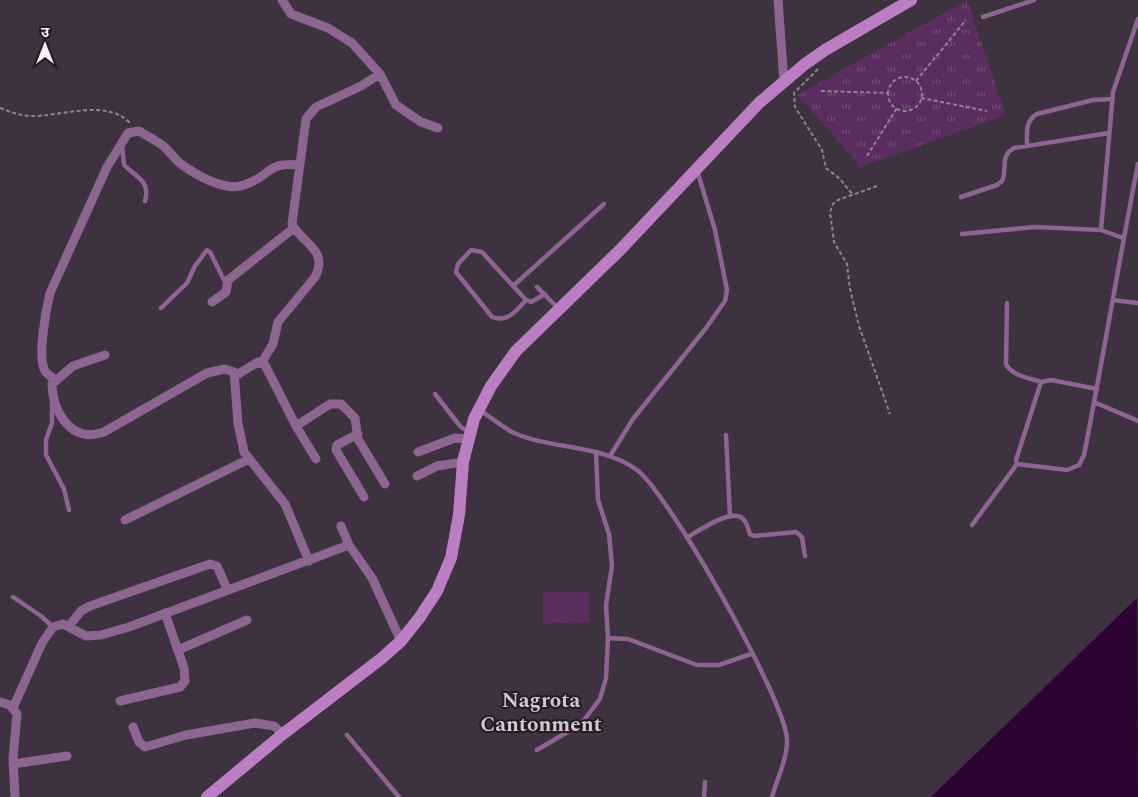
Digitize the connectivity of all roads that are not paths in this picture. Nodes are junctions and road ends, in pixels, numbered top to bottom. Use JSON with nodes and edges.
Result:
{"nodes":[{"id":1,"x":282,"y":0,"type":"edge"},
{"id":2,"x":778,"y":0,"type":"edge"},
{"id":3,"x":911,"y":0,"type":"edge"},
{"id":4,"x":1034,"y":0,"type":"edge"},
{"id":5,"x":983,"y":17,"type":"dead end"},
{"id":6,"x":1138,"y":19,"type":"edge"},
{"id":7,"x":380,"y":74,"type":"junction"},
{"id":8,"x":784,"y":82,"type":"junction"},
{"id":9,"x":1112,"y":99,"type":"junction"},
{"id":10,"x":438,"y":128,"type":"dead end"},
{"id":11,"x":1109,"y":133,"type":"junction"},
{"id":12,"x":122,"y":144,"type":"junction"},
{"id":13,"x":1026,"y":145,"type":"junction"},
{"id":14,"x":1138,"y":164,"type":"edge"},
{"id":15,"x":300,"y":165,"type":"junction"},
{"id":16,"x":697,"y":168,"type":"junction"},
{"id":17,"x":961,"y":196,"type":"dead end"},
{"id":18,"x":145,"y":201,"type":"dead end"},
{"id":19,"x":604,"y":204,"type":"dead end"},
{"id":20,"x":294,"y":228,"type":"junction"},
{"id":21,"x":1101,"y":230,"type":"junction"},
{"id":22,"x":962,"y":234,"type":"dead end"},
{"id":23,"x":1124,"y":238,"type":"junction"},
{"id":24,"x":226,"y":284,"type":"junction"},
{"id":25,"x":513,"y":286,"type":"junction"},
{"id":26,"x":537,"y":287,"type":"dead end"},
{"id":27,"x":545,"y":294,"type":"junction"},
{"id":28,"x":526,"y":300,"type":"junction"},
{"id":29,"x":1112,"y":300,"type":"junction"},
{"id":30,"x":212,"y":302,"type":"dead end"},
{"id":31,"x":1007,"y":302,"type":"dead end"},
{"id":32,"x":1138,"y":303,"type":"edge"},
{"id":33,"x":161,"y":308,"type":"dead end"},
{"id":34,"x":560,"y":310,"type":"junction"},
{"id":35,"x":105,"y":355,"type":"dead end"},
{"id":36,"x":262,"y":362,"type":"junction"},
{"id":37,"x":234,"y":376,"type":"junction"},
{"id":38,"x":55,"y":380,"type":"junction"},
{"id":39,"x":1041,"y":382,"type":"junction"},
{"id":40,"x":1097,"y":389,"type":"junction"},
{"id":41,"x":53,"y":392,"type":"junction"},
{"id":42,"x":435,"y":394,"type":"dead end"},
{"id":43,"x":1094,"y":402,"type":"junction"},
{"id":44,"x":479,"y":410,"type":"junction"},
{"id":45,"x":1138,"y":421,"type":"edge"},
{"id":46,"x":296,"y":426,"type":"junction"},
{"id":47,"x":358,"y":434,"type":"junction"},
{"id":48,"x":726,"y":435,"type":"dead end"},
{"id":49,"x":470,"y":436,"type":"junction"},
{"id":50,"x":418,"y":452,"type":"dead end"},
{"id":51,"x":596,"y":453,"type":"junction"},
{"id":52,"x":610,"y":456,"type":"junction"},
{"id":53,"x":249,"y":459,"type":"junction"},
{"id":54,"x":316,"y":459,"type":"dead end"},
{"id":55,"x":463,"y":462,"type":"junction"},
{"id":56,"x":1017,"y":464,"type":"junction"},
{"id":57,"x":417,"y":476,"type":"dead end"},
{"id":58,"x":385,"y":484,"type":"dead end"},
{"id":59,"x":364,"y":497,"type":"dead end"},
{"id":60,"x":69,"y":510,"type":"dead end"},
{"id":61,"x":730,"y":516,"type":"junction"},
{"id":62,"x":125,"y":520,"type":"dead end"},
{"id":63,"x":972,"y":525,"type":"dead end"},
{"id":64,"x":341,"y":526,"type":"dead end"},
{"id":65,"x":688,"y":537,"type":"junction"},
{"id":66,"x":349,"y":545,"type":"junction"},
{"id":67,"x":805,"y":556,"type":"dead end"},
{"id":68,"x":309,"y":561,"type":"junction"},
{"id":69,"x":228,"y":589,"type":"junction"},
{"id":70,"x":13,"y":597,"type":"dead end"},
{"id":71,"x":165,"y":613,"type":"junction"},
{"id":72,"x":247,"y":620,"type":"dead end"},
{"id":73,"x":69,"y":626,"type":"junction"},
{"id":74,"x":53,"y":628,"type":"junction"},
{"id":75,"x":608,"y":638,"type":"junction"},
{"id":76,"x":401,"y":641,"type":"junction"},
{"id":77,"x":178,"y":650,"type":"junction"},
{"id":78,"x":752,"y":654,"type":"junction"},
{"id":79,"x":120,"y":701,"type":"dead end"},
{"id":80,"x":0,"y":702,"type":"edge"},
{"id":81,"x":13,"y":708,"type":"junction"},
{"id":82,"x":133,"y":727,"type":"dead end"},
{"id":83,"x":283,"y":734,"type":"junction"},
{"id":84,"x":347,"y":735,"type":"dead end"},
{"id":85,"x":537,"y":750,"type":"dead end"},
{"id":86,"x":67,"y":756,"type":"dead end"},
{"id":87,"x":13,"y":764,"type":"junction"},
{"id":88,"x":705,"y":782,"type":"dead end"},
{"id":89,"x":15,"y":797,"type":"edge"},
{"id":90,"x":207,"y":797,"type":"edge"},
{"id":91,"x":399,"y":797,"type":"edge"},
{"id":92,"x":704,"y":797,"type":"edge"},
{"id":93,"x":772,"y":797,"type":"edge"}],
"edges":[{"from":1,"to":7,"type":"street"},
{"from":2,"to":8,"type":"street"},
{"from":3,"to":8,"type":"main road"},
{"from":4,"to":5,"type":"lane"},
{"from":6,"to":9,"type":"lane"},
{"from":7,"to":10,"type":"street"},
{"from":7,"to":15,"type":"street"},
{"from":8,"to":16,"type":"main road"},
{"from":9,"to":11,"type":"lane"},
{"from":9,"to":13,"type":"lane"},
{"from":11,"to":13,"type":"lane"},
{"from":11,"to":21,"type":"lane"},
{"from":12,"to":15,"type":"street"},
{"from":12,"to":18,"type":"lane"},
{"from":12,"to":38,"type":"street"},
{"from":13,"to":17,"type":"lane"},
{"from":14,"to":23,"type":"lane"},
{"from":15,"to":20,"type":"street"},
{"from":16,"to":34,"type":"main road"},
{"from":16,"to":52,"type":"lane"},
{"from":19,"to":25,"type":"lane"},
{"from":20,"to":24,"type":"street"},
{"from":20,"to":36,"type":"street"},
{"from":21,"to":22,"type":"lane"},
{"from":21,"to":23,"type":"lane"},
{"from":23,"to":29,"type":"lane"},
{"from":24,"to":30,"type":"street"},
{"from":24,"to":33,"type":"lane"},
{"from":25,"to":28,"type":"lane"},
{"from":25,"to":28,"type":"lane"},
{"from":26,"to":27,"type":"lane"},
{"from":27,"to":28,"type":"lane"},
{"from":27,"to":34,"type":"lane"},
{"from":29,"to":32,"type":"lane"},
{"from":29,"to":40,"type":"lane"},
{"from":31,"to":39,"type":"lane"},
{"from":34,"to":44,"type":"main road"},
{"from":35,"to":38,"type":"street"},
{"from":36,"to":37,"type":"street"},
{"from":36,"to":46,"type":"street"},
{"from":37,"to":41,"type":"street"},
{"from":37,"to":53,"type":"street"},
{"from":38,"to":41,"type":"street"},
{"from":39,"to":40,"type":"lane"},
{"from":39,"to":56,"type":"lane"},
{"from":40,"to":43,"type":"lane"},
{"from":41,"to":60,"type":"lane"},
{"from":42,"to":49,"type":"lane"},
{"from":43,"to":45,"type":"lane"},
{"from":43,"to":56,"type":"lane"},
{"from":44,"to":49,"type":"main road"},
{"from":44,"to":51,"type":"lane"},
{"from":46,"to":47,"type":"street"},
{"from":46,"to":54,"type":"street"},
{"from":47,"to":58,"type":"street"},
{"from":47,"to":59,"type":"street"},
{"from":48,"to":61,"type":"lane"},
{"from":49,"to":50,"type":"street"},
{"from":49,"to":55,"type":"main road"},
{"from":51,"to":52,"type":"lane"},
{"from":51,"to":75,"type":"lane"},
{"from":52,"to":65,"type":"lane"},
{"from":53,"to":62,"type":"street"},
{"from":53,"to":68,"type":"street"},
{"from":55,"to":57,"type":"street"},
{"from":55,"to":76,"type":"main road"},
{"from":56,"to":63,"type":"lane"},
{"from":61,"to":65,"type":"lane"},
{"from":61,"to":67,"type":"lane"},
{"from":64,"to":66,"type":"street"},
{"from":65,"to":78,"type":"lane"},
{"from":66,"to":68,"type":"street"},
{"from":66,"to":76,"type":"street"},
{"from":68,"to":69,"type":"street"},
{"from":69,"to":71,"type":"street"},
{"from":69,"to":73,"type":"street"},
{"from":70,"to":74,"type":"lane"},
{"from":71,"to":73,"type":"street"},
{"from":71,"to":77,"type":"street"},
{"from":72,"to":77,"type":"street"},
{"from":73,"to":74,"type":"street"},
{"from":74,"to":81,"type":"street"},
{"from":75,"to":78,"type":"lane"},
{"from":75,"to":85,"type":"lane"},
{"from":76,"to":83,"type":"main road"},
{"from":77,"to":79,"type":"street"},
{"from":78,"to":93,"type":"lane"},
{"from":80,"to":81,"type":"street"},
{"from":81,"to":87,"type":"street"},
{"from":82,"to":83,"type":"street"},
{"from":83,"to":90,"type":"main road"},
{"from":84,"to":91,"type":"lane"},
{"from":86,"to":87,"type":"street"},
{"from":87,"to":89,"type":"street"},
{"from":88,"to":92,"type":"lane"}]}
